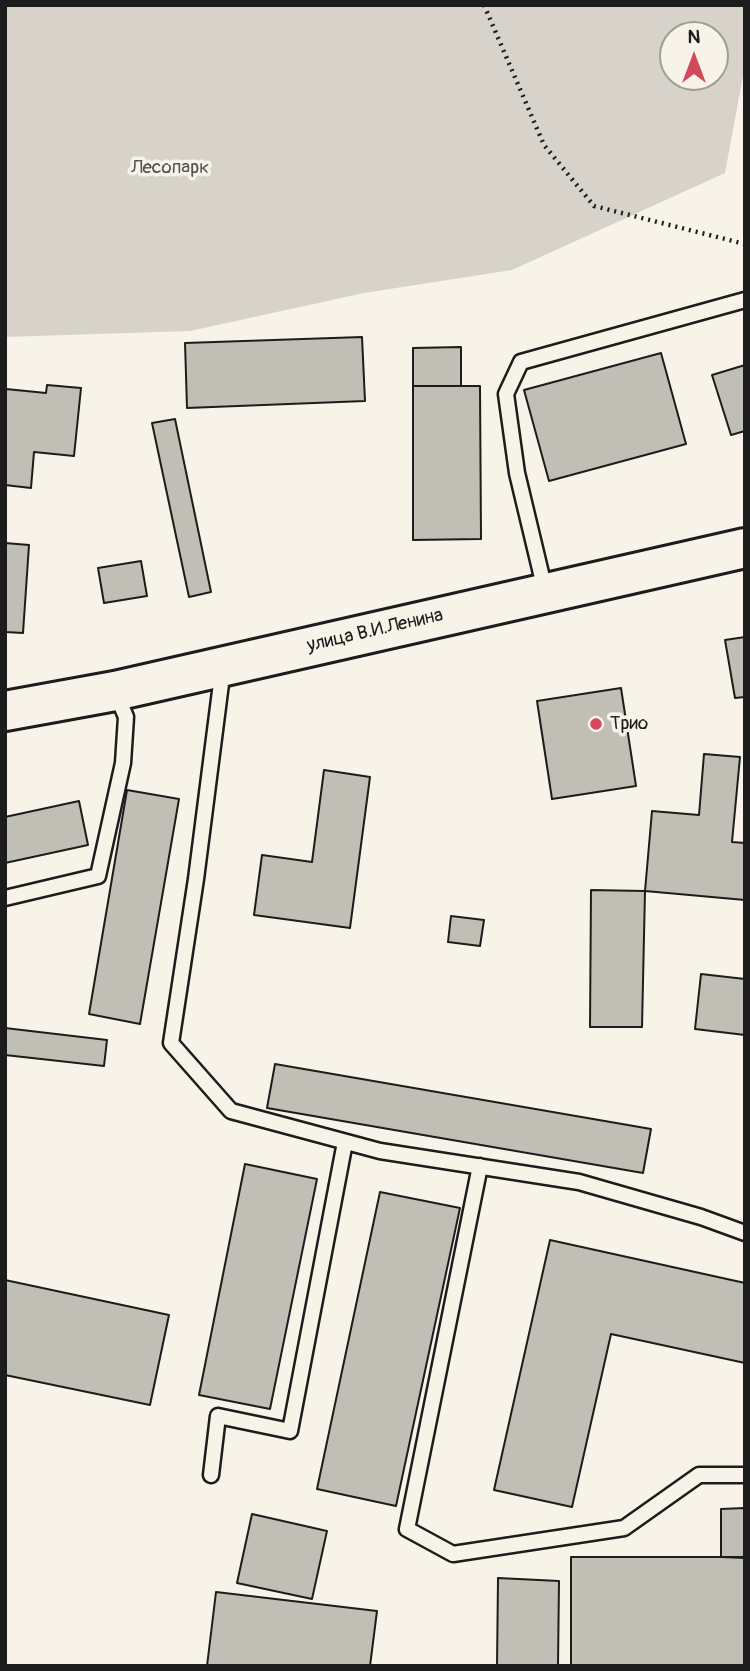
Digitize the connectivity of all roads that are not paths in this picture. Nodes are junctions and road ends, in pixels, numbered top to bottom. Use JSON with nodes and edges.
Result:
{"nodes":[{"id":1,"x":745,"y":300,"type":"edge"},
{"id":2,"x":745,"y":548,"type":"edge"},
{"id":3,"x":545,"y":592,"type":"junction"},
{"id":4,"x":223,"y":667,"type":"junction"},
{"id":5,"x":114,"y":691,"type":"junction"},
{"id":6,"x":5,"y":711,"type":"edge"},
{"id":7,"x":5,"y":898,"type":"edge"},
{"id":8,"x":345,"y":1142,"type":"junction"},
{"id":9,"x":480,"y":1166,"type":"junction"},
{"id":10,"x":745,"y":1233,"type":"edge"},
{"id":11,"x":211,"y":1475,"type":"dead end"},
{"id":12,"x":745,"y":1475,"type":"edge"}],
"edges":[{"from":1,"to":3,"type":"lane"},
{"from":2,"to":3,"type":"main road","name":"улица В.И.Ленина"},
{"from":3,"to":4,"type":"main road","name":"улица В.И.Ленина"},
{"from":4,"to":5,"type":"main road","name":"улица В.И.Ленина"},
{"from":4,"to":8,"type":"lane"},
{"from":5,"to":6,"type":"main road","name":"улица В.И.Ленина"},
{"from":5,"to":7,"type":"lane"},
{"from":8,"to":9,"type":"lane"},
{"from":8,"to":11,"type":"lane"},
{"from":9,"to":10,"type":"lane"},
{"from":9,"to":12,"type":"lane"}]}
